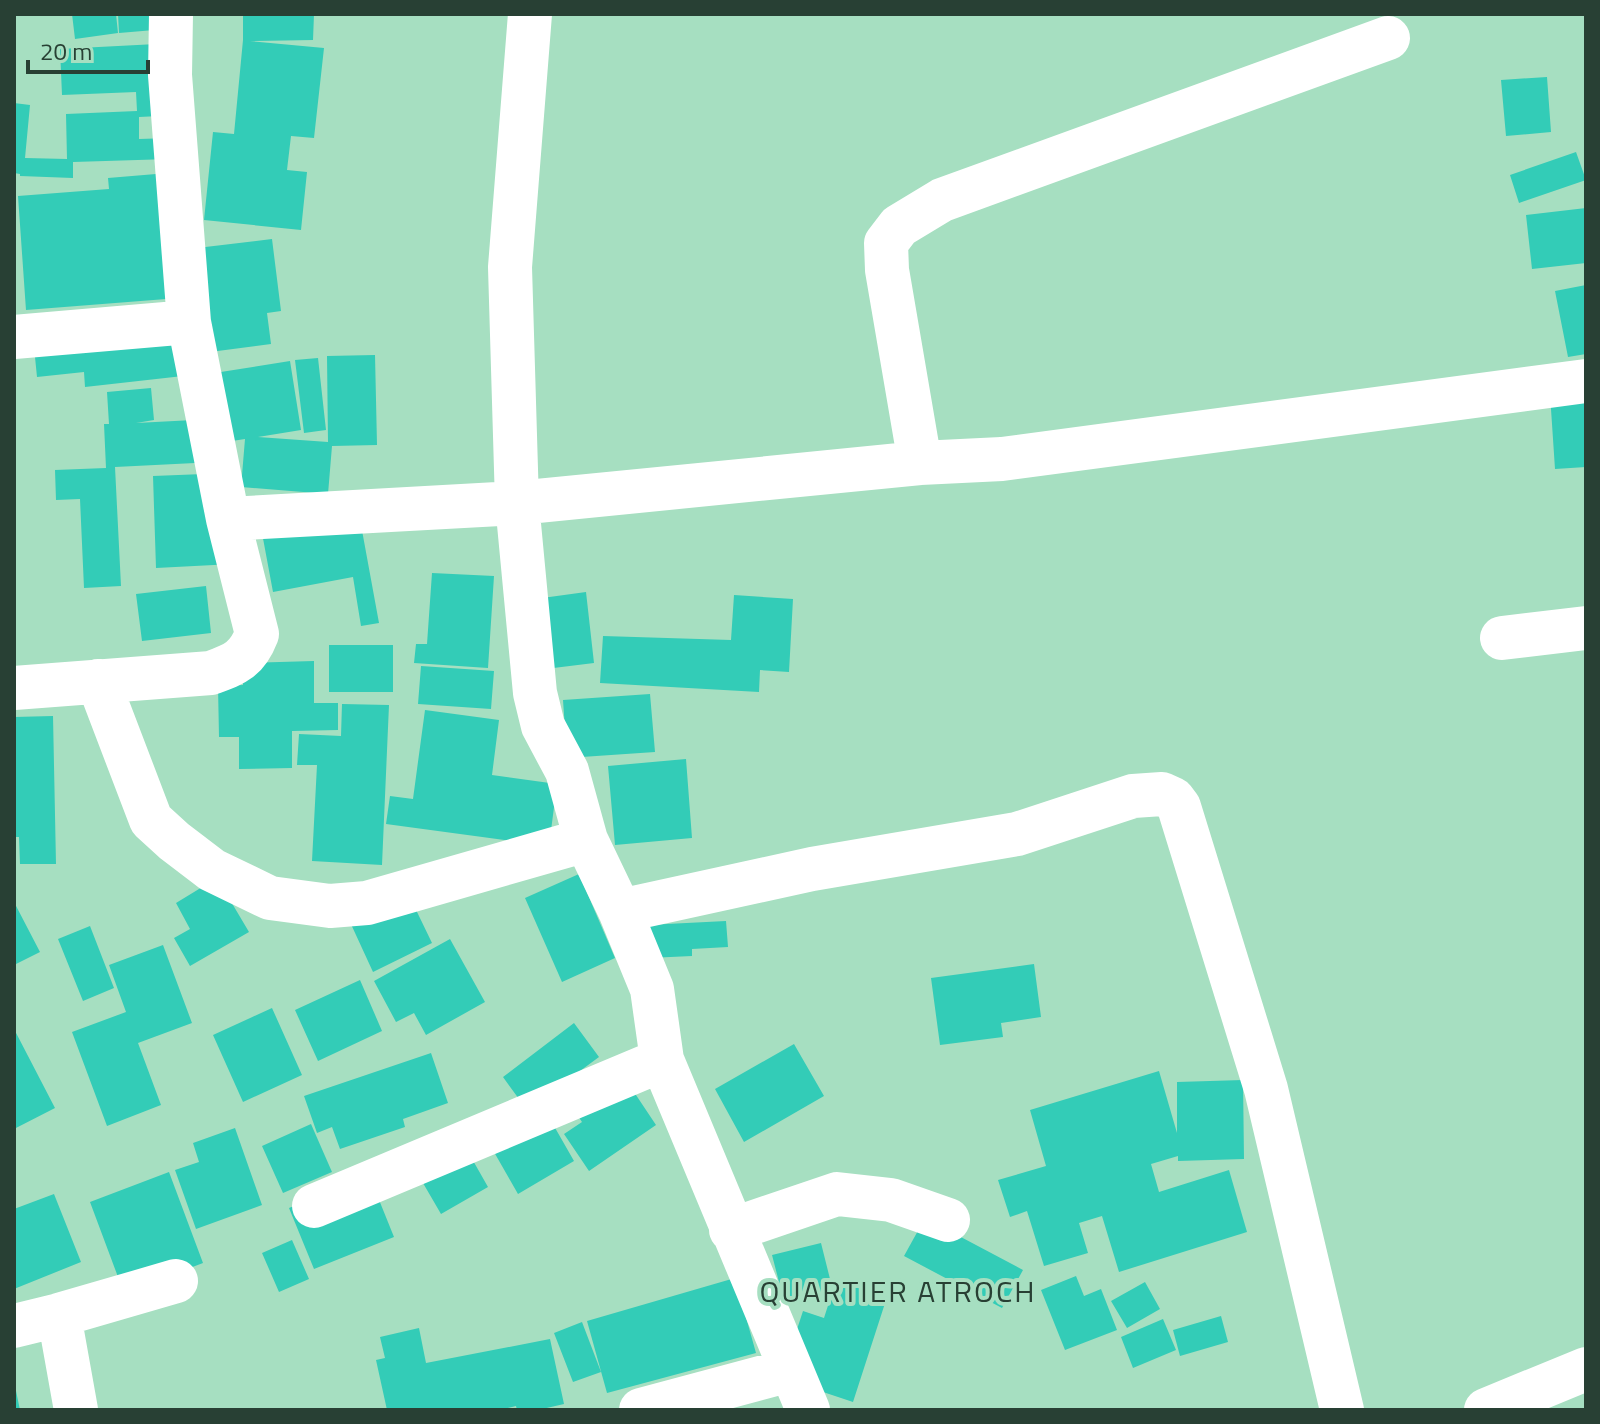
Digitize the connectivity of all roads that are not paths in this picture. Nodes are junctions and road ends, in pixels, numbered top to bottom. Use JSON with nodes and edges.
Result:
{"nodes":[{"id":1,"x":171,"y":14,"type":"edge"},
{"id":2,"x":530,"y":14,"type":"edge"},
{"id":3,"x":1388,"y":38,"type":"dead end"},
{"id":4,"x":189,"y":322,"type":"junction"},
{"id":5,"x":14,"y":337,"type":"edge"},
{"id":6,"x":1586,"y":381,"type":"edge"},
{"id":7,"x":920,"y":463,"type":"junction"},
{"id":8,"x":517,"y":503,"type":"junction"},
{"id":9,"x":228,"y":519,"type":"junction"},
{"id":10,"x":1586,"y":628,"type":"edge"},
{"id":11,"x":1502,"y":638,"type":"dead end"},
{"id":12,"x":98,"y":681,"type":"junction"},
{"id":13,"x":14,"y":688,"type":"edge"},
{"id":14,"x":586,"y":840,"type":"junction"},
{"id":15,"x":620,"y":911,"type":"junction"},
{"id":16,"x":662,"y":1060,"type":"junction"},
{"id":17,"x":314,"y":1206,"type":"dead end"},
{"id":18,"x":948,"y":1220,"type":"dead end"},
{"id":19,"x":731,"y":1230,"type":"junction"},
{"id":20,"x":176,"y":1281,"type":"dead end"},
{"id":21,"x":59,"y":1315,"type":"junction"},
{"id":22,"x":14,"y":1326,"type":"edge"},
{"id":23,"x":790,"y":1370,"type":"junction"},
{"id":24,"x":1584,"y":1375,"type":"edge"},
{"id":25,"x":76,"y":1410,"type":"edge"},
{"id":26,"x":641,"y":1410,"type":"edge"},
{"id":27,"x":808,"y":1410,"type":"edge"},
{"id":28,"x":1342,"y":1410,"type":"edge"},
{"id":29,"x":1486,"y":1410,"type":"edge"}],
"edges":[{"from":1,"to":4,"type":"street"},
{"from":2,"to":8,"type":"street"},
{"from":3,"to":7,"type":"street"},
{"from":4,"to":5,"type":"street"},
{"from":4,"to":9,"type":"street"},
{"from":6,"to":7,"type":"street"},
{"from":7,"to":8,"type":"street"},
{"from":8,"to":9,"type":"street"},
{"from":8,"to":14,"type":"street"},
{"from":9,"to":12,"type":"street"},
{"from":10,"to":11,"type":"street"},
{"from":12,"to":13,"type":"street"},
{"from":12,"to":14,"type":"street"},
{"from":14,"to":15,"type":"street"},
{"from":15,"to":16,"type":"street"},
{"from":15,"to":28,"type":"street"},
{"from":16,"to":17,"type":"street"},
{"from":16,"to":19,"type":"street"},
{"from":18,"to":19,"type":"street"},
{"from":19,"to":23,"type":"street"},
{"from":20,"to":21,"type":"street"},
{"from":21,"to":22,"type":"street"},
{"from":21,"to":25,"type":"street"},
{"from":23,"to":26,"type":"street"},
{"from":23,"to":27,"type":"street"},
{"from":24,"to":29,"type":"street"}]}
